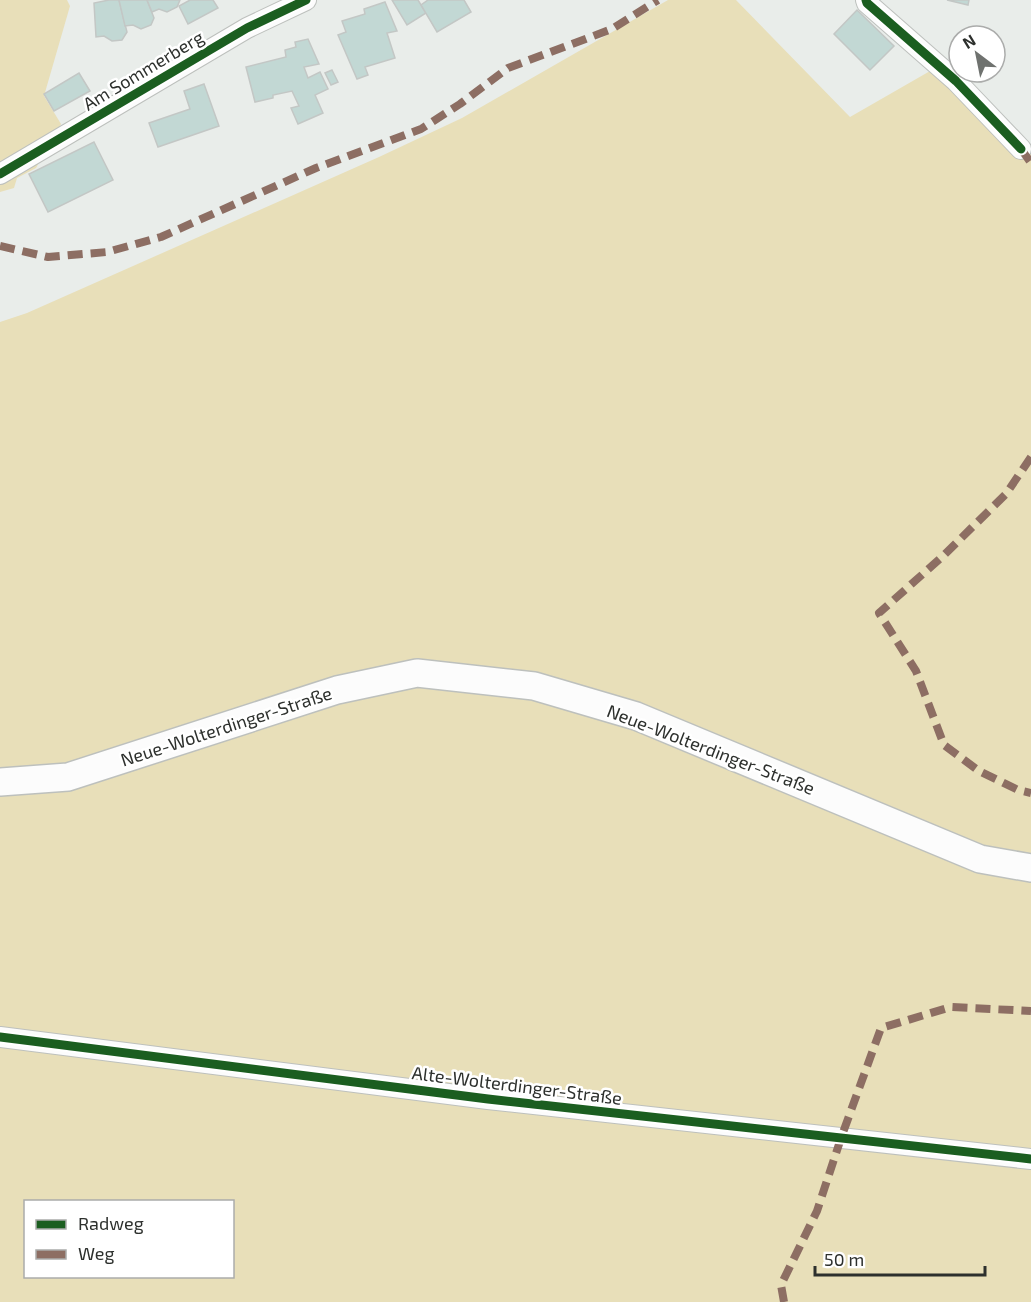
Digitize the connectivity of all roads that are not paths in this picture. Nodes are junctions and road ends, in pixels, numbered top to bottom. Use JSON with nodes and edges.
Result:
{"nodes":[{"id":1,"x":306,"y":0,"type":"edge"},
{"id":2,"x":866,"y":0,"type":"edge"},
{"id":3,"x":1021,"y":149,"type":"dead end"},
{"id":4,"x":0,"y":174,"type":"edge"},
{"id":5,"x":0,"y":782,"type":"edge"},
{"id":6,"x":1031,"y":868,"type":"edge"},
{"id":7,"x":0,"y":1037,"type":"edge"},
{"id":8,"x":1031,"y":1159,"type":"edge"}],
"edges":[{"from":1,"to":4,"type":"street","name":"Am Sommerberg"},
{"from":2,"to":3,"type":"street"},
{"from":5,"to":6,"type":"main road","name":"Neue-Wolterdinger-Straße"},
{"from":7,"to":8,"type":"street","name":"Alte-Wolterdinger-Straße"}]}
